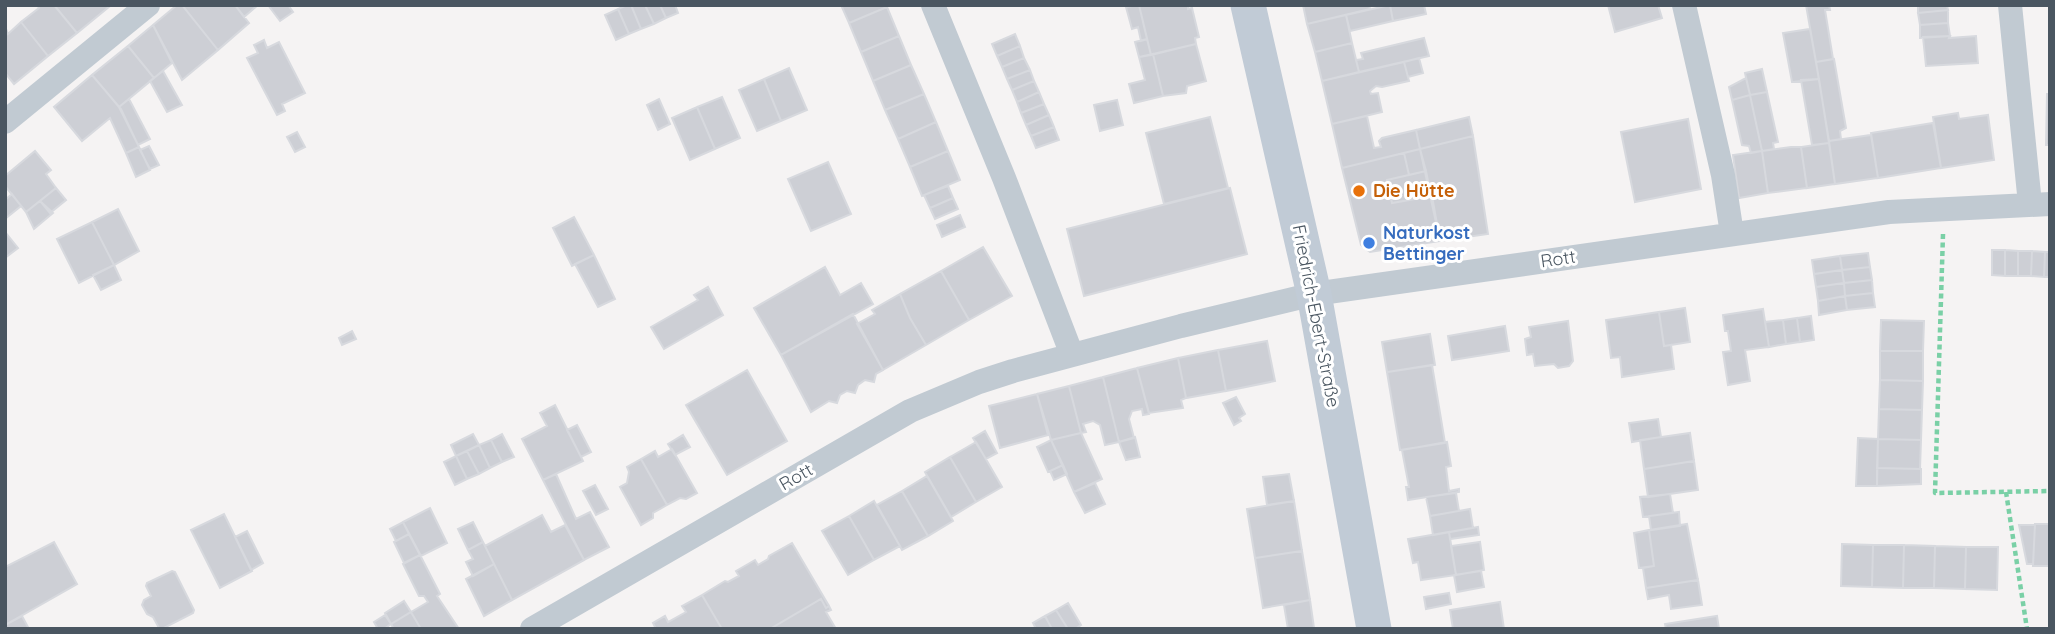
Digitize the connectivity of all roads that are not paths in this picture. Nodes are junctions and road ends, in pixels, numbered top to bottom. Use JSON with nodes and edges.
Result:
{"nodes":[{"id":1,"x":148,"y":5,"type":"edge"},
{"id":2,"x":933,"y":5,"type":"edge"},
{"id":3,"x":1248,"y":5,"type":"edge"},
{"id":4,"x":1684,"y":5,"type":"edge"},
{"id":5,"x":2010,"y":5,"type":"edge"},
{"id":6,"x":5,"y":122,"type":"edge"},
{"id":7,"x":2040,"y":204,"type":"edge"},
{"id":8,"x":1732,"y":234,"type":"junction"},
{"id":9,"x":1314,"y":294,"type":"junction"},
{"id":10,"x":1072,"y":355,"type":"junction"},
{"id":11,"x":532,"y":629,"type":"edge"},
{"id":12,"x":1374,"y":629,"type":"edge"}],
"edges":[{"from":1,"to":6,"type":"street"},
{"from":2,"to":10,"type":"street"},
{"from":3,"to":9,"type":"street","name":"Friedrich-Ebert-Straße"},
{"from":4,"to":8,"type":"street"},
{"from":5,"to":7,"type":"street"},
{"from":7,"to":8,"type":"street","name":"Rott"},
{"from":8,"to":9,"type":"street","name":"Rott"},
{"from":9,"to":10,"type":"street","name":"Rott"},
{"from":9,"to":12,"type":"street","name":"Friedrich-Ebert-Straße"},
{"from":10,"to":11,"type":"street","name":"Rott"}]}
